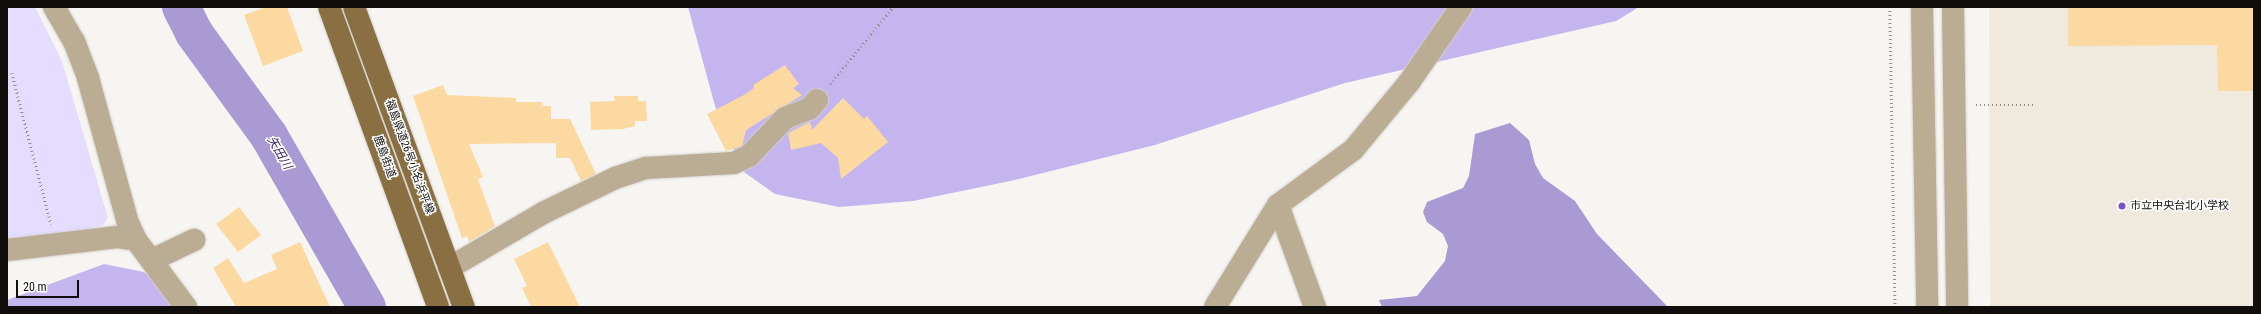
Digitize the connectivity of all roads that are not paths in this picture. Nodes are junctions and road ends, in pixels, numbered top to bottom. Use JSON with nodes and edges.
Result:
{"nodes":[{"id":1,"x":54,"y":7,"type":"edge"},
{"id":2,"x":328,"y":7,"type":"edge"},
{"id":3,"x":354,"y":7,"type":"edge"},
{"id":4,"x":1461,"y":7,"type":"edge"},
{"id":5,"x":1922,"y":7,"type":"edge"},
{"id":6,"x":1953,"y":7,"type":"edge"},
{"id":7,"x":817,"y":100,"type":"road end"},
{"id":8,"x":1278,"y":205,"type":"junction"},
{"id":9,"x":136,"y":240,"type":"junction"},
{"id":10,"x":194,"y":240,"type":"dead end"},
{"id":11,"x":7,"y":250,"type":"edge"},
{"id":12,"x":152,"y":260,"type":"junction"},
{"id":13,"x":449,"y":268,"type":"junction"},
{"id":14,"x":186,"y":307,"type":"edge"},
{"id":15,"x":438,"y":307,"type":"edge"},
{"id":16,"x":464,"y":307,"type":"edge"},
{"id":17,"x":1215,"y":307,"type":"edge"},
{"id":18,"x":1316,"y":307,"type":"edge"},
{"id":19,"x":1927,"y":307,"type":"edge"},
{"id":20,"x":1957,"y":307,"type":"edge"}],
"edges":[{"from":1,"to":9,"type":"street"},
{"from":2,"to":15,"type":"main road","name":"鹿島街道"},
{"from":3,"to":13,"type":"main road","name":"福島県道26号小名浜平線"},
{"from":4,"to":8,"type":"street"},
{"from":5,"to":19,"type":"street"},
{"from":6,"to":20,"type":"street"},
{"from":7,"to":13,"type":"street"},
{"from":8,"to":17,"type":"street"},
{"from":8,"to":18,"type":"street"},
{"from":9,"to":11,"type":"street"},
{"from":9,"to":12,"type":"street"},
{"from":10,"to":12,"type":"street"},
{"from":12,"to":14,"type":"street"},
{"from":13,"to":16,"type":"main road","name":"福島県道26号小名浜平線"}]}
